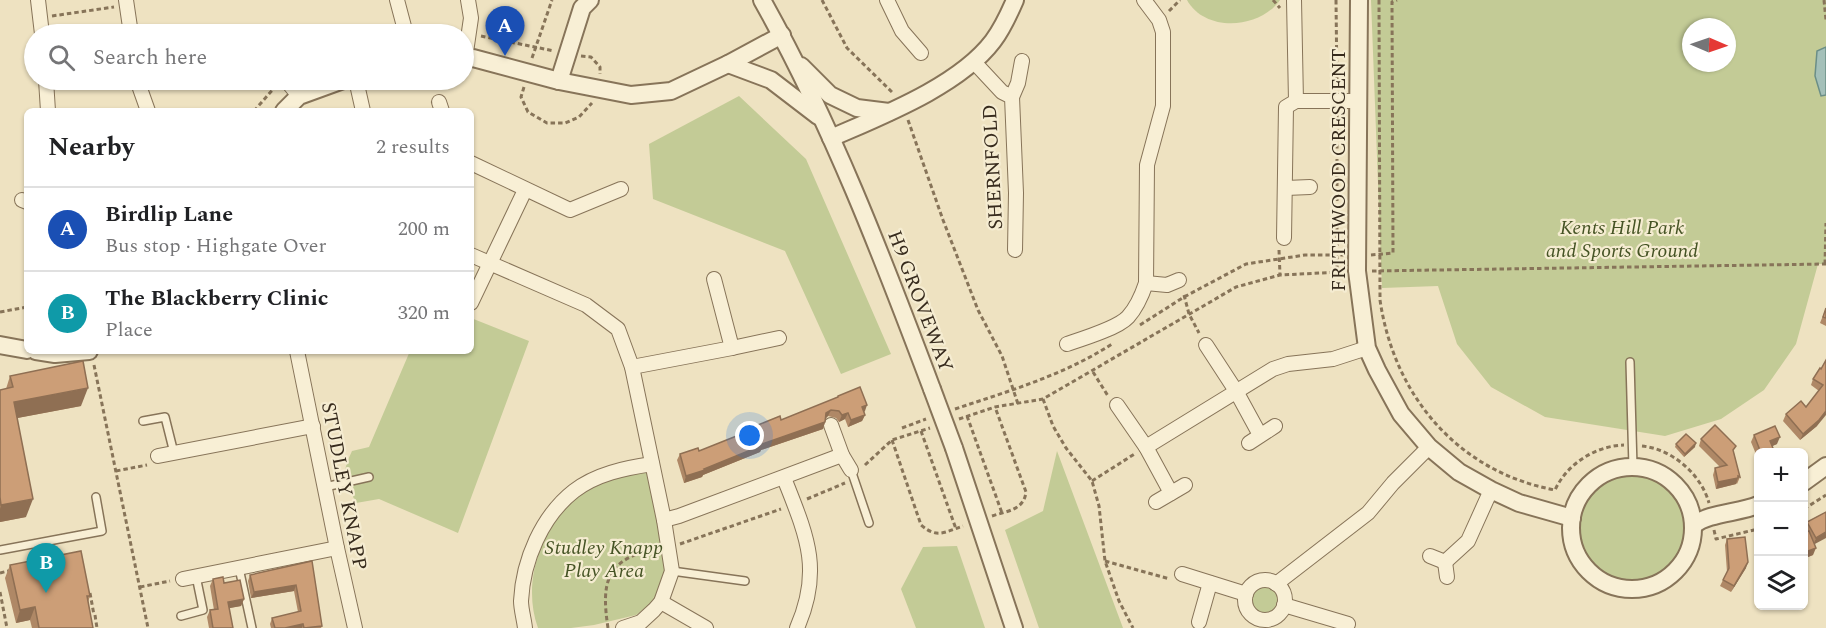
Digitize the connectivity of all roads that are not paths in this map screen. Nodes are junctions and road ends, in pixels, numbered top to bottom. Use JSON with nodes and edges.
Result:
{"nodes":[{"id":1,"x":38,"y":0,"type":"edge"},
{"id":2,"x":397,"y":0,"type":"edge"},
{"id":3,"x":468,"y":0,"type":"edge"},
{"id":4,"x":590,"y":0,"type":"edge"},
{"id":5,"x":762,"y":0,"type":"edge"},
{"id":6,"x":887,"y":0,"type":"edge"},
{"id":7,"x":1016,"y":0,"type":"edge"},
{"id":8,"x":1144,"y":0,"type":"edge"},
{"id":9,"x":1294,"y":0,"type":"edge"},
{"id":10,"x":1359,"y":0,"type":"edge"},
{"id":11,"x":127,"y":3,"type":"edge"},
{"id":12,"x":1278,"y":21,"type":"dead end"},
{"id":13,"x":1293,"y":22,"type":"junction"},
{"id":14,"x":41,"y":24,"type":"edge"},
{"id":15,"x":130,"y":24,"type":"edge"},
{"id":16,"x":403,"y":24,"type":"edge"},
{"id":17,"x":470,"y":24,"type":"edge"},
{"id":18,"x":782,"y":35,"type":"junction"},
{"id":19,"x":921,"y":52,"type":"dead end"},
{"id":20,"x":792,"y":57,"type":"junction"},
{"id":21,"x":474,"y":58,"type":"edge"},
{"id":22,"x":974,"y":62,"type":"junction"},
{"id":23,"x":1022,"y":62,"type":"dead end"},
{"id":24,"x":728,"y":64,"type":"junction"},
{"id":25,"x":559,"y":81,"type":"junction"},
{"id":26,"x":47,"y":90,"type":"edge"},
{"id":27,"x":141,"y":90,"type":"edge"},
{"id":28,"x":290,"y":90,"type":"edge"},
{"id":29,"x":315,"y":90,"type":"edge"},
{"id":30,"x":358,"y":90,"type":"edge"},
{"id":31,"x":298,"y":96,"type":"junction"},
{"id":32,"x":1012,"y":97,"type":"junction"},
{"id":33,"x":1296,"y":101,"type":"junction"},
{"id":34,"x":1358,"y":101,"type":"junction"},
{"id":35,"x":48,"y":108,"type":"edge"},
{"id":36,"x":147,"y":108,"type":"edge"},
{"id":37,"x":287,"y":108,"type":"edge"},
{"id":38,"x":362,"y":108,"type":"edge"},
{"id":39,"x":897,"y":110,"type":"junction"},
{"id":40,"x":822,"y":118,"type":"junction"},
{"id":41,"x":831,"y":138,"type":"junction"},
{"id":42,"x":474,"y":164,"type":"edge"},
{"id":43,"x":1310,"y":187,"type":"dead end"},
{"id":44,"x":1286,"y":188,"type":"junction"},
{"id":45,"x":621,"y":189,"type":"dead end"},
{"id":46,"x":525,"y":190,"type":"junction"},
{"id":47,"x":1284,"y":238,"type":"road end"},
{"id":48,"x":1015,"y":250,"type":"dead end"},
{"id":49,"x":474,"y":256,"type":"edge"},
{"id":50,"x":489,"y":263,"type":"junction"},
{"id":51,"x":714,"y":279,"type":"dead end"},
{"id":52,"x":1179,"y":280,"type":"road end"},
{"id":53,"x":1146,"y":283,"type":"junction"},
{"id":54,"x":474,"y":296,"type":"edge"},
{"id":55,"x":779,"y":338,"type":"dead end"},
{"id":56,"x":1067,"y":344,"type":"dead end"},
{"id":57,"x":0,"y":345,"type":"edge"},
{"id":58,"x":1206,"y":345,"type":"road end"},
{"id":59,"x":732,"y":348,"type":"junction"},
{"id":60,"x":1367,"y":348,"type":"junction"},
{"id":61,"x":24,"y":349,"type":"edge"},
{"id":62,"x":55,"y":354,"type":"edge"},
{"id":63,"x":300,"y":354,"type":"edge"},
{"id":64,"x":91,"y":356,"type":"edge"},
{"id":65,"x":1630,"y":362,"type":"dead end"},
{"id":66,"x":632,"y":367,"type":"junction"},
{"id":67,"x":1236,"y":392,"type":"junction"},
{"id":68,"x":1116,"y":405,"type":"road end"},
{"id":69,"x":143,"y":421,"type":"dead end"},
{"id":70,"x":831,"y":425,"type":"dead end"},
{"id":71,"x":313,"y":426,"type":"junction"},
{"id":72,"x":1275,"y":426,"type":"dead end"},
{"id":73,"x":1146,"y":447,"type":"junction"},
{"id":74,"x":1428,"y":447,"type":"junction"},
{"id":75,"x":174,"y":453,"type":"junction"},
{"id":76,"x":842,"y":454,"type":"junction"},
{"id":77,"x":158,"y":456,"type":"road end"},
{"id":78,"x":652,"y":464,"type":"junction"},
{"id":79,"x":1826,"y":466,"type":"edge"},
{"id":80,"x":1633,"y":467,"type":"junction"},
{"id":81,"x":853,"y":475,"type":"joint"},
{"id":82,"x":369,"y":477,"type":"dead end"},
{"id":83,"x":784,"y":478,"type":"junction"},
{"id":84,"x":1808,"y":479,"type":"edge"},
{"id":85,"x":1185,"y":485,"type":"dead end"},
{"id":86,"x":325,"y":487,"type":"junction"},
{"id":87,"x":1491,"y":490,"type":"junction"},
{"id":88,"x":1171,"y":493,"type":"junction"},
{"id":89,"x":96,"y":497,"type":"dead end"},
{"id":90,"x":1156,"y":502,"type":"dead end"},
{"id":91,"x":1754,"y":507,"type":"edge"},
{"id":92,"x":1572,"y":518,"type":"junction"},
{"id":93,"x":664,"y":520,"type":"junction"},
{"id":94,"x":869,"y":523,"type":"dead end"},
{"id":95,"x":1694,"y":525,"type":"junction"},
{"id":96,"x":337,"y":548,"type":"junction"},
{"id":97,"x":0,"y":550,"type":"edge"},
{"id":98,"x":1430,"y":556,"type":"dead end"},
{"id":99,"x":1445,"y":562,"type":"junction"},
{"id":100,"x":239,"y":568,"type":"junction"},
{"id":101,"x":672,"y":571,"type":"junction"},
{"id":102,"x":190,"y":577,"type":"joint"},
{"id":103,"x":1447,"y":577,"type":"dead end"},
{"id":104,"x":1179,"y":578,"type":"road end"},
{"id":105,"x":745,"y":581,"type":"dead end"},
{"id":106,"x":1210,"y":584,"type":"junction"},
{"id":107,"x":1276,"y":584,"type":"junction"},
{"id":108,"x":1246,"y":594,"type":"junction"},
{"id":109,"x":661,"y":602,"type":"junction"},
{"id":110,"x":1284,"y":605,"type":"junction"},
{"id":111,"x":181,"y":616,"type":"dead end"},
{"id":112,"x":1198,"y":622,"type":"dead end"},
{"id":113,"x":1348,"y":624,"type":"dead end"},
{"id":114,"x":252,"y":628,"type":"edge"},
{"id":115,"x":355,"y":628,"type":"edge"},
{"id":116,"x":525,"y":628,"type":"edge"},
{"id":117,"x":623,"y":628,"type":"edge"},
{"id":118,"x":706,"y":628,"type":"edge"},
{"id":119,"x":797,"y":628,"type":"edge"},
{"id":120,"x":1014,"y":628,"type":"edge"}],
"edges":[{"from":1,"to":14,"type":"street"},
{"from":2,"to":16,"type":"street"},
{"from":3,"to":17,"type":"street"},
{"from":4,"to":25,"type":"street"},
{"from":5,"to":18,"type":"street","name":"H9 GROVEWAY"},
{"from":6,"to":19,"type":"street"},
{"from":7,"to":22,"type":"street"},
{"from":8,"to":53,"type":"street"},
{"from":9,"to":13,"type":"street"},
{"from":10,"to":34,"type":"street","name":"FRITHWOOD CRESCENT"},
{"from":11,"to":15,"type":"street"},
{"from":12,"to":13,"type":"street"},
{"from":13,"to":33,"type":"street"},
{"from":18,"to":20,"type":"street","name":"H9 GROVEWAY"},
{"from":18,"to":24,"type":"street"},
{"from":20,"to":39,"type":"street"},
{"from":20,"to":40,"type":"street","name":"H9 GROVEWAY"},
{"from":21,"to":25,"type":"street"},
{"from":22,"to":32,"type":"street","name":"SHERNFOLD"},
{"from":22,"to":39,"type":"street"},
{"from":23,"to":32,"type":"street"},
{"from":24,"to":25,"type":"street"},
{"from":24,"to":40,"type":"street"},
{"from":26,"to":35,"type":"street"},
{"from":27,"to":36,"type":"street"},
{"from":28,"to":31,"type":"street"},
{"from":29,"to":31,"type":"street"},
{"from":30,"to":38,"type":"street"},
{"from":31,"to":37,"type":"street"},
{"from":32,"to":48,"type":"street","name":"SHERNFOLD"},
{"from":33,"to":34,"type":"street"},
{"from":33,"to":44,"type":"street"},
{"from":34,"to":60,"type":"street","name":"FRITHWOOD CRESCENT"},
{"from":39,"to":41,"type":"street"},
{"from":40,"to":41,"type":"street","name":"H9 GROVEWAY"},
{"from":41,"to":120,"type":"street","name":"H9 GROVEWAY","bridge":true},
{"from":42,"to":46,"type":"street"},
{"from":43,"to":44,"type":"street"},
{"from":44,"to":47,"type":"street"},
{"from":45,"to":46,"type":"street"},
{"from":46,"to":50,"type":"street"},
{"from":49,"to":50,"type":"street"},
{"from":50,"to":54,"type":"street"},
{"from":50,"to":66,"type":"street"},
{"from":51,"to":59,"type":"street"},
{"from":52,"to":53,"type":"street"},
{"from":53,"to":56,"type":"street"},
{"from":55,"to":59,"type":"street"},
{"from":57,"to":61,"type":"street"},
{"from":58,"to":67,"type":"street"},
{"from":59,"to":66,"type":"street"},
{"from":60,"to":67,"type":"street"},
{"from":60,"to":74,"type":"street","name":"FRITHWOOD CRESCENT"},
{"from":62,"to":64,"type":"street"},
{"from":63,"to":71,"type":"street","name":"STUDLEY KNAPP"},
{"from":65,"to":80,"type":"lane"},
{"from":66,"to":78,"type":"street"},
{"from":67,"to":72,"type":"street"},
{"from":67,"to":73,"type":"street"},
{"from":68,"to":73,"type":"street"},
{"from":69,"to":75,"type":"lane"},
{"from":70,"to":76,"type":"street"},
{"from":71,"to":75,"type":"street"},
{"from":71,"to":86,"type":"street","name":"STUDLEY KNAPP"},
{"from":73,"to":88,"type":"street"},
{"from":74,"to":87,"type":"street","name":"FRITHWOOD CRESCENT"},
{"from":74,"to":107,"type":"street"},
{"from":75,"to":77,"type":"street"},
{"from":76,"to":81,"type":"street"},
{"from":76,"to":83,"type":"street"},
{"from":78,"to":93,"type":"street"},
{"from":78,"to":116,"type":"street"},
{"from":79,"to":84,"type":"street"},
{"from":80,"to":92,"type":"street"},
{"from":80,"to":95,"type":"street"},
{"from":81,"to":94,"type":"lane"},
{"from":82,"to":86,"type":"lane"},
{"from":83,"to":93,"type":"street"},
{"from":83,"to":119,"type":"street"},
{"from":85,"to":88,"type":"street"},
{"from":86,"to":96,"type":"street","name":"STUDLEY KNAPP"},
{"from":87,"to":92,"type":"street","name":"FRITHWOOD CRESCENT"},
{"from":87,"to":99,"type":"street"},
{"from":88,"to":90,"type":"street"},
{"from":89,"to":97,"type":"lane"},
{"from":91,"to":95,"type":"street"},
{"from":92,"to":95,"type":"street"},
{"from":93,"to":101,"type":"street"},
{"from":96,"to":100,"type":"street"},
{"from":96,"to":115,"type":"street","name":"STUDLEY KNAPP"},
{"from":98,"to":99,"type":"street"},
{"from":99,"to":103,"type":"street"},
{"from":100,"to":102,"type":"street"},
{"from":100,"to":114,"type":"lane"},
{"from":101,"to":105,"type":"lane"},
{"from":101,"to":109,"type":"street"},
{"from":102,"to":111,"type":"lane"},
{"from":104,"to":106,"type":"street"},
{"from":106,"to":108,"type":"street"},
{"from":106,"to":112,"type":"street"},
{"from":107,"to":108,"type":"street"},
{"from":107,"to":110,"type":"street"},
{"from":108,"to":110,"type":"street"},
{"from":109,"to":117,"type":"street"},
{"from":109,"to":118,"type":"street"},
{"from":110,"to":113,"type":"street"}]}
